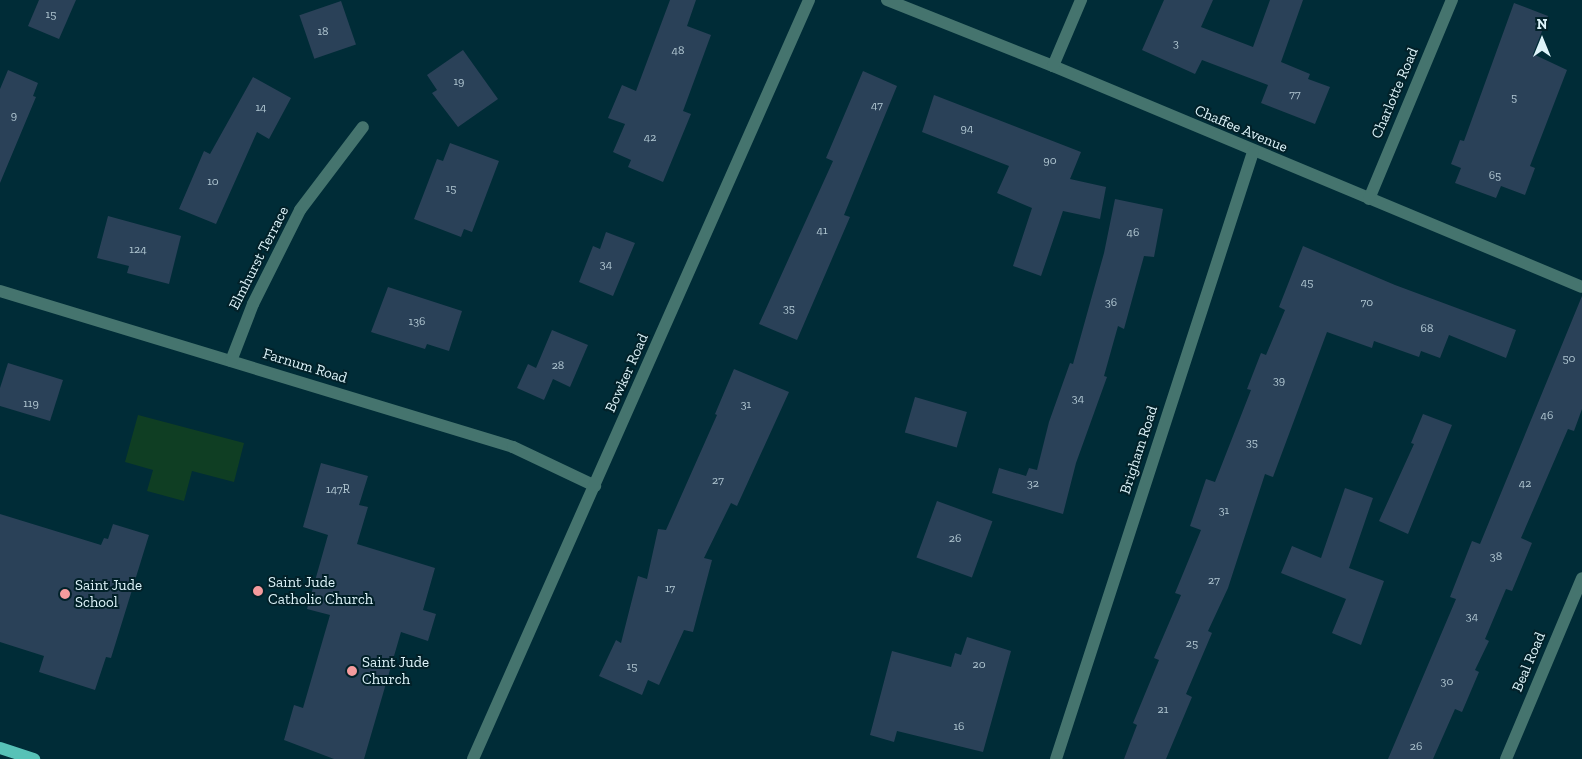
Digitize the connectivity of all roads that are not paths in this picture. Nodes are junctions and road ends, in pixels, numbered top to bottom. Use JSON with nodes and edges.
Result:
{"nodes":[{"id":1,"x":809,"y":0,"type":"edge"},
{"id":2,"x":888,"y":0,"type":"edge"},
{"id":3,"x":1081,"y":0,"type":"edge"},
{"id":4,"x":1452,"y":0,"type":"edge"},
{"id":5,"x":1053,"y":66,"type":"junction"},
{"id":6,"x":363,"y":128,"type":"dead end"},
{"id":7,"x":1253,"y":152,"type":"junction"},
{"id":8,"x":1369,"y":199,"type":"junction"},
{"id":9,"x":1582,"y":288,"type":"edge"},
{"id":10,"x":0,"y":291,"type":"edge"},
{"id":11,"x":231,"y":361,"type":"junction"},
{"id":12,"x":595,"y":486,"type":"junction"},
{"id":13,"x":1582,"y":578,"type":"edge"},
{"id":14,"x":0,"y":748,"type":"edge"},
{"id":15,"x":34,"y":759,"type":"edge"},
{"id":16,"x":473,"y":759,"type":"edge"},
{"id":17,"x":1056,"y":759,"type":"edge"},
{"id":18,"x":1506,"y":759,"type":"edge"}],
"edges":[{"from":1,"to":12,"type":"street","name":"Bowker Road"},
{"from":2,"to":5,"type":"street","name":"Chaffee Avenue"},
{"from":3,"to":5,"type":"street"},
{"from":4,"to":8,"type":"street","name":"Charlotte Road"},
{"from":5,"to":7,"type":"street","name":"Chaffee Avenue"},
{"from":6,"to":11,"type":"street","name":"Elmhurst Terrace"},
{"from":7,"to":8,"type":"street","name":"Chaffee Avenue"},
{"from":7,"to":17,"type":"street","name":"Brigham Road"},
{"from":8,"to":9,"type":"street","name":"Chaffee Avenue"},
{"from":10,"to":11,"type":"street","name":"Farnum Road"},
{"from":11,"to":12,"type":"street","name":"Farnum Road"},
{"from":12,"to":16,"type":"street","name":"Bowker Road"},
{"from":13,"to":18,"type":"street","name":"Beal Road"},
{"from":14,"to":15,"type":"main road"}]}
